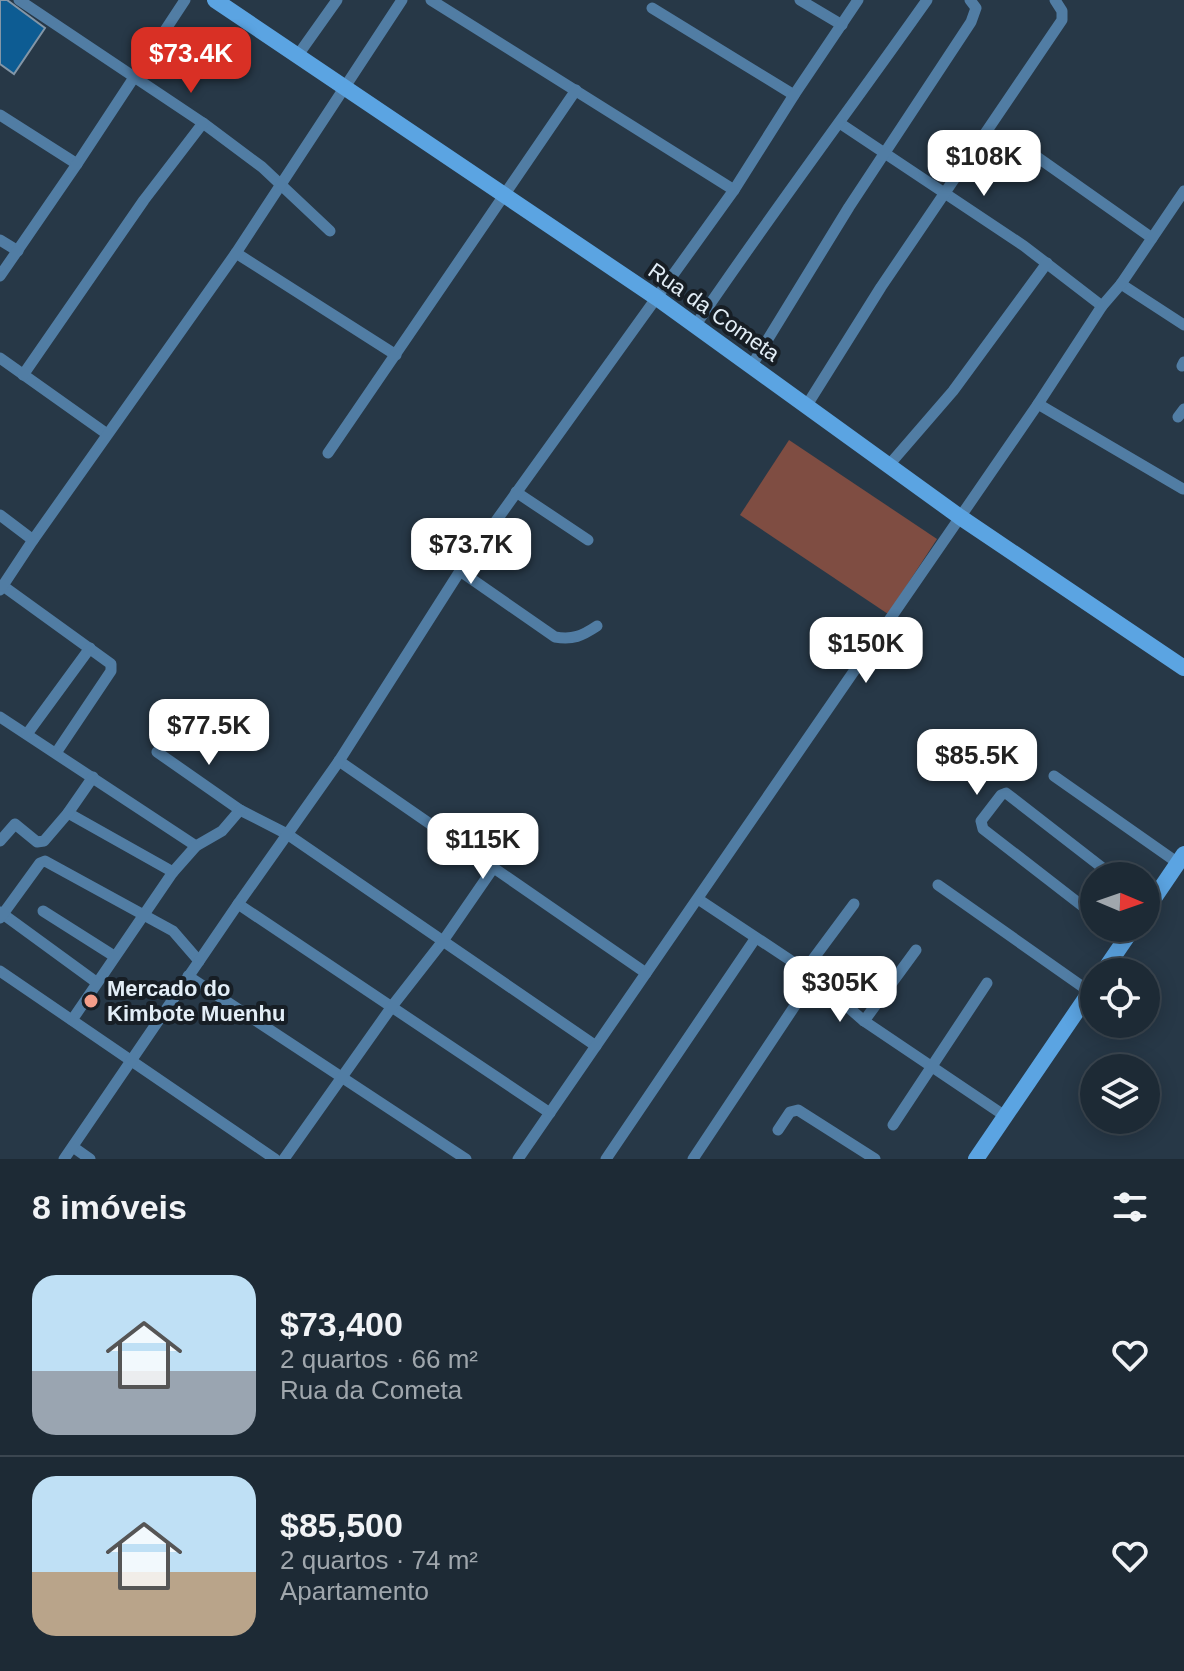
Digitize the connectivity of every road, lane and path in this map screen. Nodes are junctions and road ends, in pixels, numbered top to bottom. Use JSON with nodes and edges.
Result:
{"nodes":[{"id":1,"x":19,"y":0,"type":"edge"},
{"id":2,"x":185,"y":0,"type":"edge"},
{"id":3,"x":215,"y":0,"type":"edge"},
{"id":4,"x":337,"y":0,"type":"edge"},
{"id":5,"x":402,"y":0,"type":"edge"},
{"id":6,"x":431,"y":0,"type":"edge"},
{"id":7,"x":800,"y":0,"type":"edge"},
{"id":8,"x":858,"y":0,"type":"edge"},
{"id":9,"x":927,"y":0,"type":"edge"},
{"id":10,"x":970,"y":0,"type":"edge"},
{"id":11,"x":1055,"y":0,"type":"edge"},
{"id":12,"x":652,"y":8,"type":"dead end"},
{"id":13,"x":842,"y":25,"type":"junction"},
{"id":14,"x":298,"y":55,"type":"junction"},
{"id":15,"x":134,"y":78,"type":"junction"},
{"id":16,"x":347,"y":87,"type":"junction"},
{"id":17,"x":576,"y":90,"type":"junction"},
{"id":18,"x":794,"y":95,"type":"junction"},
{"id":19,"x":0,"y":115,"type":"edge"},
{"id":20,"x":203,"y":123,"type":"junction"},
{"id":21,"x":841,"y":124,"type":"junction"},
{"id":22,"x":1030,"y":152,"type":"dead end"},
{"id":23,"x":885,"y":154,"type":"junction"},
{"id":24,"x":77,"y":164,"type":"junction"},
{"id":25,"x":282,"y":185,"type":"junction"},
{"id":26,"x":734,"y":190,"type":"junction"},
{"id":27,"x":1184,"y":191,"type":"edge"},
{"id":28,"x":945,"y":194,"type":"junction"},
{"id":29,"x":505,"y":197,"type":"junction"},
{"id":30,"x":1179,"y":208,"type":"edge"},
{"id":31,"x":330,"y":231,"type":"dead end"},
{"id":32,"x":1152,"y":238,"type":"junction"},
{"id":33,"x":0,"y":240,"type":"edge"},
{"id":34,"x":18,"y":251,"type":"junction"},
{"id":35,"x":236,"y":253,"type":"junction"},
{"id":36,"x":1047,"y":263,"type":"junction"},
{"id":37,"x":0,"y":276,"type":"edge"},
{"id":38,"x":1121,"y":284,"type":"junction"},
{"id":39,"x":657,"y":298,"type":"junction"},
{"id":40,"x":1102,"y":306,"type":"junction"},
{"id":41,"x":1184,"y":325,"type":"edge"},
{"id":42,"x":695,"y":326,"type":"junction"},
{"id":43,"x":396,"y":355,"type":"junction"},
{"id":44,"x":0,"y":358,"type":"edge"},
{"id":45,"x":752,"y":365,"type":"junction"},
{"id":46,"x":23,"y":375,"type":"junction"},
{"id":47,"x":1038,"y":404,"type":"junction"},
{"id":48,"x":807,"y":405,"type":"junction"},
{"id":49,"x":107,"y":434,"type":"junction"},
{"id":50,"x":328,"y":453,"type":"dead end"},
{"id":51,"x":889,"y":465,"type":"junction"},
{"id":52,"x":1183,"y":489,"type":"edge"},
{"id":53,"x":516,"y":492,"type":"junction"},
{"id":54,"x":0,"y":515,"type":"edge"},
{"id":55,"x":960,"y":517,"type":"junction"},
{"id":56,"x":33,"y":540,"type":"junction"},
{"id":57,"x":588,"y":540,"type":"dead end"},
{"id":58,"x":460,"y":571,"type":"junction"},
{"id":59,"x":1,"y":588,"type":"edge"},
{"id":60,"x":597,"y":626,"type":"dead end"},
{"id":61,"x":90,"y":648,"type":"junction"},
{"id":62,"x":1184,"y":668,"type":"edge"},
{"id":63,"x":0,"y":717,"type":"edge"},
{"id":64,"x":27,"y":734,"type":"junction"},
{"id":65,"x":157,"y":752,"type":"dead end"},
{"id":66,"x":56,"y":753,"type":"junction"},
{"id":67,"x":339,"y":761,"type":"junction"},
{"id":68,"x":1054,"y":776,"type":"dead end"},
{"id":69,"x":93,"y":777,"type":"junction"},
{"id":70,"x":240,"y":810,"type":"junction"},
{"id":71,"x":68,"y":813,"type":"junction"},
{"id":72,"x":2,"y":834,"type":"edge"},
{"id":73,"x":287,"y":834,"type":"junction"},
{"id":74,"x":196,"y":846,"type":"junction"},
{"id":75,"x":1181,"y":859,"type":"edge"},
{"id":76,"x":1095,"y":862,"type":"edge"},
{"id":77,"x":494,"y":867,"type":"junction"},
{"id":78,"x":173,"y":872,"type":"junction"},
{"id":79,"x":938,"y":885,"type":"dead end"},
{"id":80,"x":1160,"y":887,"type":"edge"},
{"id":81,"x":698,"y":899,"type":"junction"},
{"id":82,"x":238,"y":904,"type":"junction"},
{"id":83,"x":854,"y":904,"type":"dead end"},
{"id":84,"x":1080,"y":904,"type":"edge"},
{"id":85,"x":43,"y":911,"type":"dead end"},
{"id":86,"x":143,"y":914,"type":"junction"},
{"id":87,"x":1,"y":915,"type":"edge"},
{"id":88,"x":755,"y":939,"type":"junction"},
{"id":89,"x":443,"y":941,"type":"junction"},
{"id":90,"x":916,"y":950,"type":"dead end"},
{"id":91,"x":114,"y":956,"type":"junction"},
{"id":92,"x":199,"y":961,"type":"junction"},
{"id":93,"x":0,"y":971,"type":"edge"},
{"id":94,"x":646,"y":973,"type":"junction"},
{"id":95,"x":809,"y":974,"type":"junction"},
{"id":96,"x":188,"y":976,"type":"junction"},
{"id":97,"x":1080,"y":981,"type":"edge"},
{"id":98,"x":96,"y":982,"type":"junction"},
{"id":99,"x":987,"y":983,"type":"dead end"},
{"id":100,"x":393,"y":1005,"type":"junction"},
{"id":101,"x":1080,"y":1007,"type":"edge"},
{"id":102,"x":72,"y":1020,"type":"junction"},
{"id":103,"x":864,"y":1021,"type":"junction"},
{"id":104,"x":596,"y":1046,"type":"junction"},
{"id":105,"x":131,"y":1061,"type":"junction"},
{"id":106,"x":931,"y":1068,"type":"junction"},
{"id":107,"x":343,"y":1078,"type":"junction"},
{"id":108,"x":550,"y":1113,"type":"junction"},
{"id":109,"x":1005,"y":1116,"type":"junction"},
{"id":110,"x":893,"y":1125,"type":"dead end"},
{"id":111,"x":778,"y":1130,"type":"dead end"},
{"id":112,"x":73,"y":1147,"type":"junction"},
{"id":113,"x":64,"y":1159,"type":"edge"},
{"id":114,"x":90,"y":1159,"type":"edge"},
{"id":115,"x":275,"y":1159,"type":"edge"},
{"id":116,"x":284,"y":1159,"type":"edge"},
{"id":117,"x":466,"y":1159,"type":"edge"},
{"id":118,"x":518,"y":1159,"type":"edge"},
{"id":119,"x":606,"y":1159,"type":"edge"},
{"id":120,"x":693,"y":1159,"type":"edge"},
{"id":121,"x":875,"y":1159,"type":"edge"},
{"id":122,"x":976,"y":1159,"type":"edge"}],
"edges":[{"from":1,"to":15,"type":"street"},
{"from":2,"to":15,"type":"street"},
{"from":3,"to":14,"type":"street","name":"Rua da Cometa"},
{"from":4,"to":14,"type":"street"},
{"from":5,"to":16,"type":"street"},
{"from":6,"to":17,"type":"street"},
{"from":7,"to":13,"type":"street"},
{"from":8,"to":13,"type":"street"},
{"from":9,"to":21,"type":"street"},
{"from":10,"to":23,"type":"street"},
{"from":11,"to":28,"type":"street"},
{"from":12,"to":18,"type":"street"},
{"from":13,"to":18,"type":"street"},
{"from":14,"to":16,"type":"street","name":"Rua da Cometa"},
{"from":15,"to":20,"type":"street"},
{"from":15,"to":24,"type":"street"},
{"from":16,"to":25,"type":"street"},
{"from":16,"to":29,"type":"street","name":"Rua da Cometa"},
{"from":17,"to":26,"type":"street"},
{"from":17,"to":29,"type":"street"},
{"from":18,"to":26,"type":"street"},
{"from":19,"to":24,"type":"street"},
{"from":20,"to":25,"type":"street"},
{"from":20,"to":46,"type":"street"},
{"from":21,"to":23,"type":"street"},
{"from":21,"to":42,"type":"street"},
{"from":22,"to":32,"type":"street"},
{"from":23,"to":28,"type":"street"},
{"from":23,"to":45,"type":"street"},
{"from":24,"to":34,"type":"street"},
{"from":25,"to":31,"type":"street"},
{"from":25,"to":35,"type":"street"},
{"from":26,"to":39,"type":"street"},
{"from":27,"to":30,"type":"street"},
{"from":28,"to":36,"type":"street"},
{"from":28,"to":48,"type":"street"},
{"from":29,"to":39,"type":"street","name":"Rua da Cometa"},
{"from":29,"to":43,"type":"street"},
{"from":30,"to":32,"type":"street"},
{"from":32,"to":38,"type":"street"},
{"from":33,"to":34,"type":"street"},
{"from":34,"to":37,"type":"street"},
{"from":35,"to":43,"type":"street"},
{"from":35,"to":49,"type":"street"},
{"from":36,"to":40,"type":"street"},
{"from":36,"to":51,"type":"street"},
{"from":38,"to":40,"type":"street"},
{"from":38,"to":41,"type":"street"},
{"from":39,"to":42,"type":"street","name":"Rua da Cometa"},
{"from":39,"to":53,"type":"street"},
{"from":40,"to":47,"type":"street"},
{"from":42,"to":45,"type":"street","name":"Rua da Cometa"},
{"from":43,"to":50,"type":"street"},
{"from":44,"to":46,"type":"street"},
{"from":45,"to":48,"type":"street","name":"Rua da Cometa"},
{"from":46,"to":49,"type":"street"},
{"from":47,"to":52,"type":"street"},
{"from":47,"to":55,"type":"street"},
{"from":48,"to":51,"type":"street","name":"Rua da Cometa"},
{"from":49,"to":56,"type":"street"},
{"from":51,"to":55,"type":"street","name":"Rua da Cometa"},
{"from":53,"to":57,"type":"street"},
{"from":53,"to":58,"type":"street"},
{"from":54,"to":56,"type":"street"},
{"from":55,"to":62,"type":"street","name":"Rua da Cometa"},
{"from":55,"to":81,"type":"street"},
{"from":56,"to":59,"type":"street"},
{"from":58,"to":60,"type":"street"},
{"from":58,"to":67,"type":"street"},
{"from":59,"to":61,"type":"street"},
{"from":61,"to":64,"type":"street"},
{"from":61,"to":66,"type":"street"},
{"from":63,"to":64,"type":"street"},
{"from":64,"to":66,"type":"street"},
{"from":65,"to":70,"type":"street"},
{"from":66,"to":69,"type":"street"},
{"from":67,"to":73,"type":"street"},
{"from":67,"to":77,"type":"street"},
{"from":68,"to":75,"type":"street"},
{"from":69,"to":71,"type":"street"},
{"from":69,"to":74,"type":"street"},
{"from":70,"to":73,"type":"street"},
{"from":70,"to":74,"type":"street"},
{"from":71,"to":72,"type":"street"},
{"from":71,"to":78,"type":"street"},
{"from":73,"to":82,"type":"street"},
{"from":73,"to":89,"type":"street"},
{"from":74,"to":78,"type":"street"},
{"from":75,"to":80,"type":"street"},
{"from":76,"to":84,"type":"street"},
{"from":77,"to":89,"type":"street"},
{"from":77,"to":94,"type":"street"},
{"from":78,"to":86,"type":"street"},
{"from":79,"to":97,"type":"street"},
{"from":81,"to":88,"type":"street"},
{"from":81,"to":94,"type":"street"},
{"from":82,"to":92,"type":"street"},
{"from":82,"to":100,"type":"street"},
{"from":83,"to":95,"type":"street"},
{"from":85,"to":91,"type":"street"},
{"from":86,"to":87,"type":"street"},
{"from":86,"to":91,"type":"street"},
{"from":86,"to":92,"type":"street"},
{"from":87,"to":98,"type":"street"},
{"from":88,"to":95,"type":"street"},
{"from":88,"to":119,"type":"street"},
{"from":89,"to":100,"type":"street"},
{"from":89,"to":104,"type":"street"},
{"from":90,"to":103,"type":"street"},
{"from":91,"to":98,"type":"street"},
{"from":92,"to":96,"type":"street"},
{"from":93,"to":102,"type":"street"},
{"from":94,"to":104,"type":"street"},
{"from":95,"to":103,"type":"street"},
{"from":95,"to":120,"type":"street"},
{"from":96,"to":105,"type":"street"},
{"from":96,"to":107,"type":"street"},
{"from":98,"to":102,"type":"street"},
{"from":99,"to":106,"type":"street"},
{"from":100,"to":107,"type":"street"},
{"from":100,"to":108,"type":"street"},
{"from":101,"to":109,"type":"street"},
{"from":102,"to":105,"type":"street"},
{"from":103,"to":106,"type":"street"},
{"from":104,"to":108,"type":"street"},
{"from":105,"to":112,"type":"street"},
{"from":105,"to":115,"type":"street"},
{"from":106,"to":109,"type":"street"},
{"from":106,"to":110,"type":"street"},
{"from":107,"to":116,"type":"street"},
{"from":107,"to":117,"type":"street"},
{"from":108,"to":118,"type":"street"},
{"from":109,"to":122,"type":"street"},
{"from":111,"to":121,"type":"street"},
{"from":112,"to":113,"type":"street"},
{"from":112,"to":114,"type":"street"}]}
